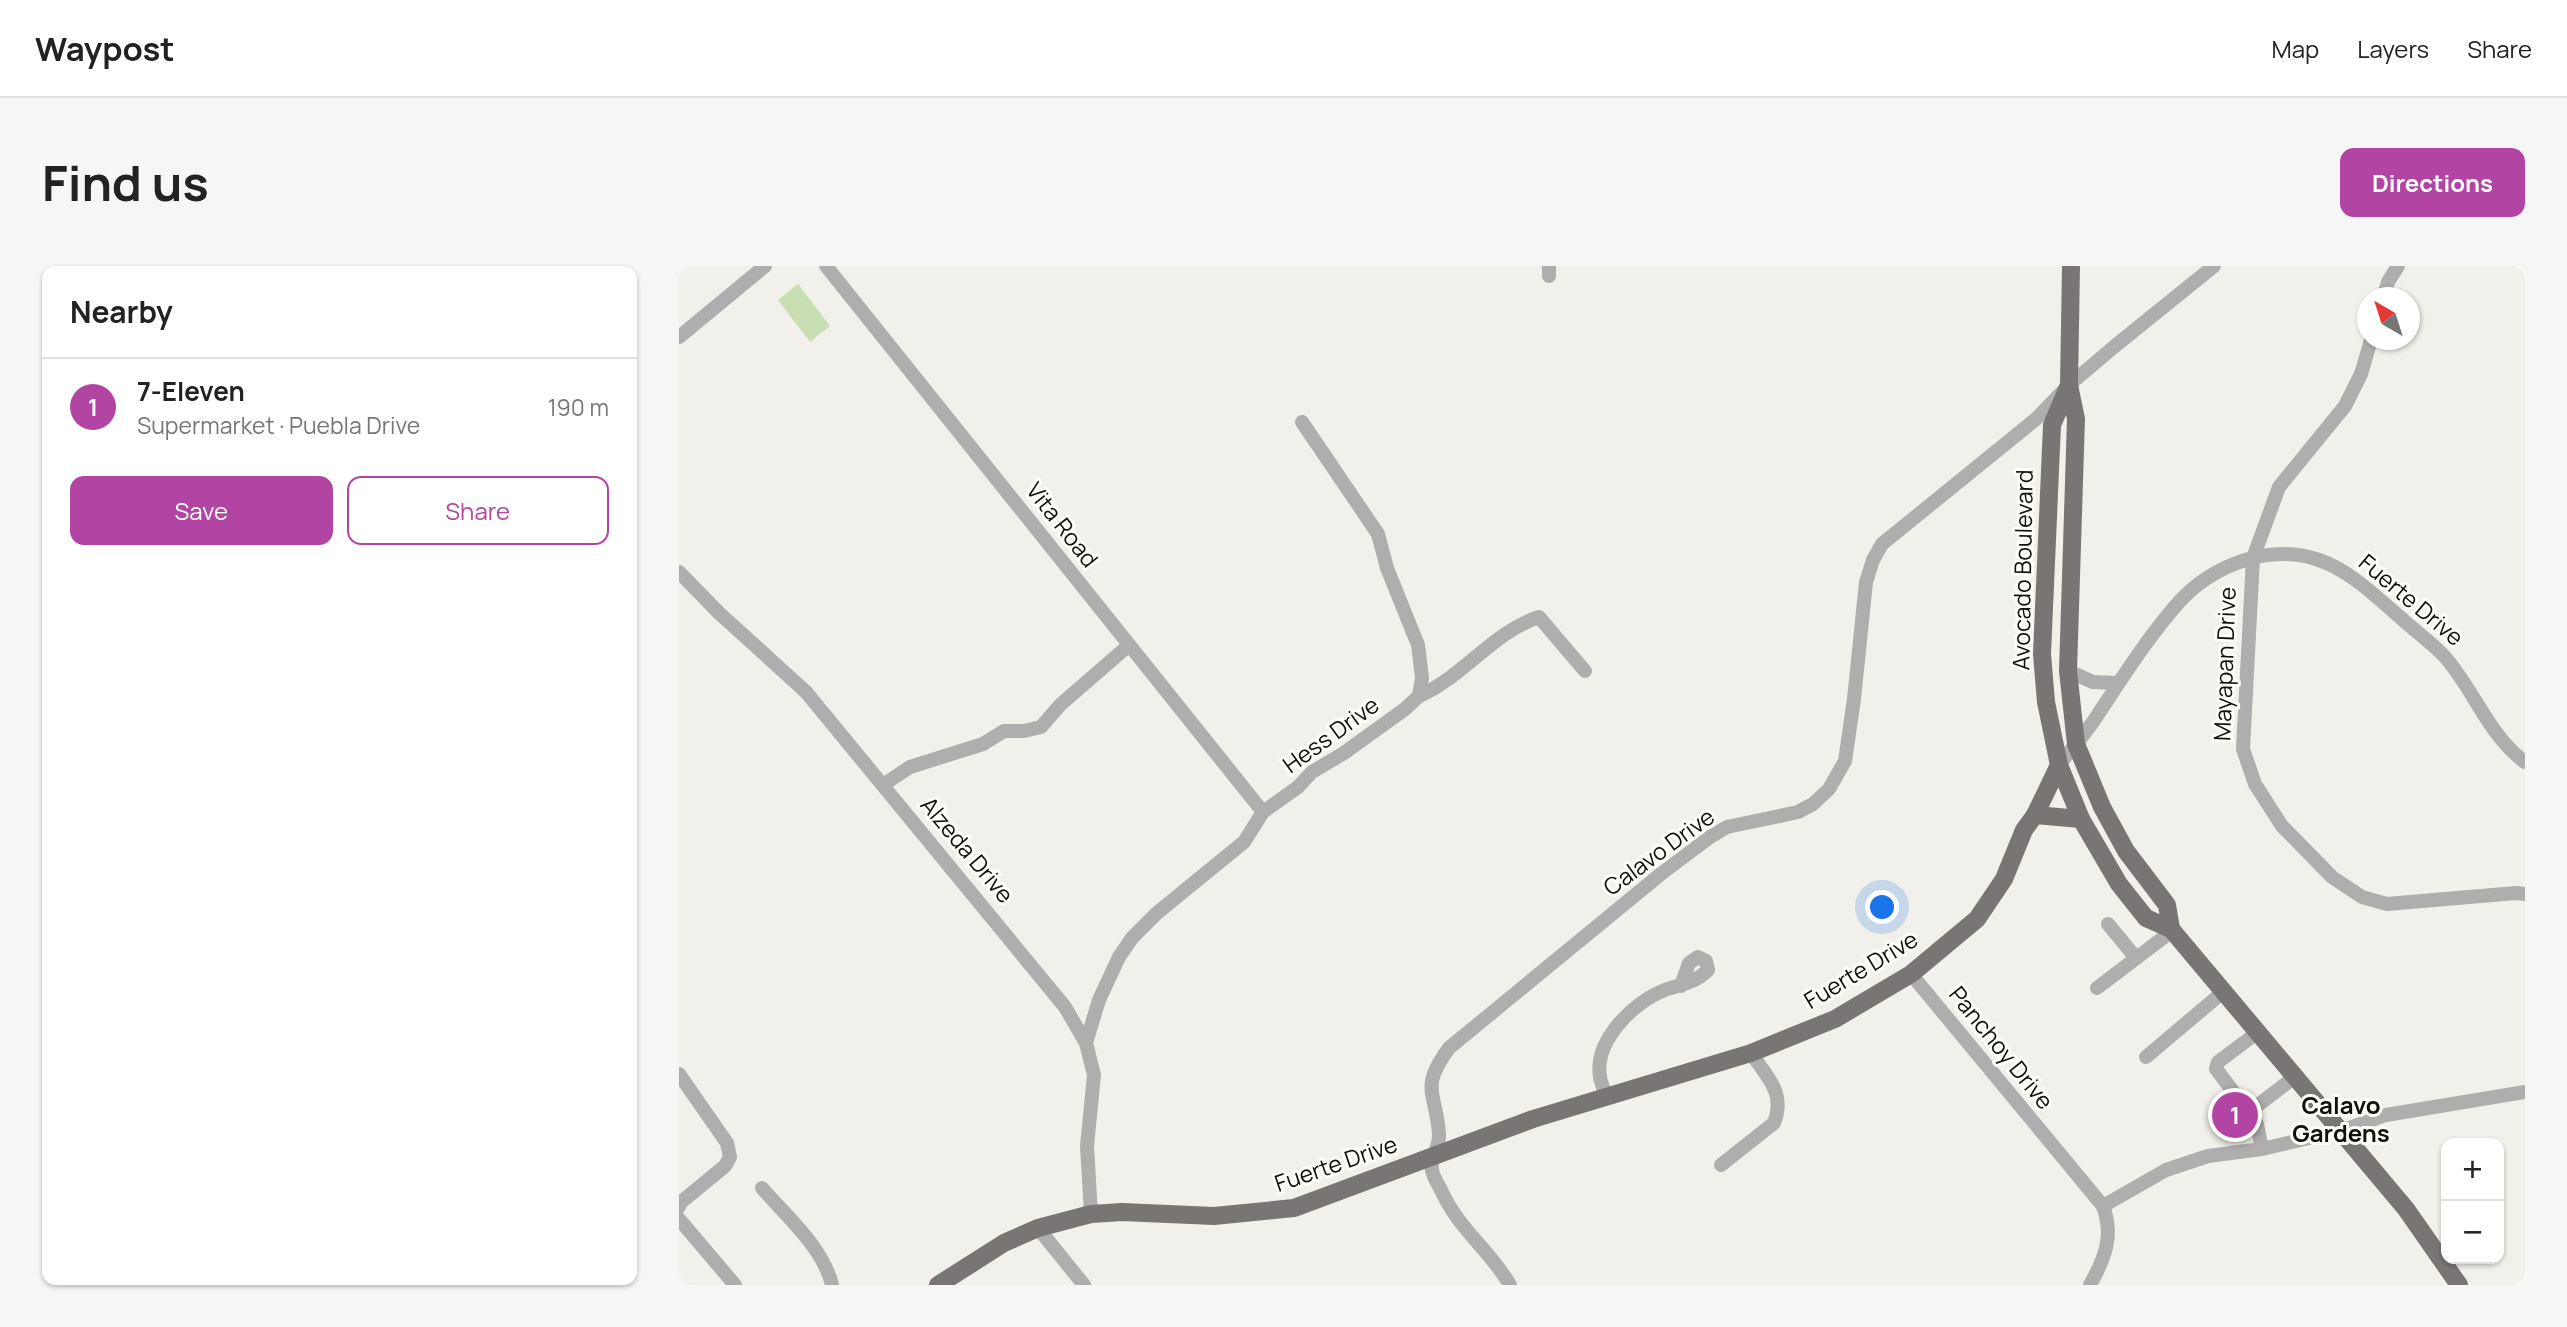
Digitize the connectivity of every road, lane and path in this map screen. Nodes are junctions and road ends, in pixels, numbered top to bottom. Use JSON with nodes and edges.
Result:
{"nodes":[{"id":1,"x":765,"y":266,"type":"edge"},
{"id":2,"x":826,"y":266,"type":"edge"},
{"id":3,"x":2071,"y":266,"type":"edge"},
{"id":4,"x":2214,"y":266,"type":"edge"},
{"id":5,"x":2398,"y":266,"type":"edge"},
{"id":6,"x":2386,"y":287,"type":"edge"},
{"id":7,"x":679,"y":337,"type":"edge"},
{"id":8,"x":2368,"y":350,"type":"edge"},
{"id":9,"x":2069,"y":385,"type":"junction"},
{"id":10,"x":1302,"y":422,"type":"dead end"},
{"id":11,"x":2253,"y":558,"type":"junction"},
{"id":12,"x":679,"y":572,"type":"edge"},
{"id":13,"x":1128,"y":646,"type":"junction"},
{"id":14,"x":1585,"y":671,"type":"dead end"},
{"id":15,"x":2067,"y":671,"type":"junction"},
{"id":16,"x":2118,"y":683,"type":"junction"},
{"id":17,"x":1419,"y":696,"type":"junction"},
{"id":18,"x":2076,"y":744,"type":"junction"},
{"id":19,"x":2525,"y":762,"type":"edge"},
{"id":20,"x":2059,"y":765,"type":"junction"},
{"id":21,"x":883,"y":785,"type":"junction"},
{"id":22,"x":1263,"y":812,"type":"junction"},
{"id":23,"x":2035,"y":815,"type":"junction"},
{"id":24,"x":2081,"y":820,"type":"junction"},
{"id":25,"x":2525,"y":894,"type":"edge"},
{"id":26,"x":2108,"y":924,"type":"dead end"},
{"id":27,"x":2171,"y":930,"type":"junction"},
{"id":28,"x":2136,"y":958,"type":"junction"},
{"id":29,"x":1911,"y":974,"type":"junction"},
{"id":30,"x":1681,"y":986,"type":"dead end"},
{"id":31,"x":2097,"y":988,"type":"dead end"},
{"id":32,"x":2223,"y":992,"type":"junction"},
{"id":33,"x":2258,"y":1032,"type":"junction"},
{"id":34,"x":1086,"y":1044,"type":"junction"},
{"id":35,"x":1751,"y":1053,"type":"junction"},
{"id":36,"x":2146,"y":1057,"type":"dead end"},
{"id":37,"x":679,"y":1074,"type":"edge"},
{"id":38,"x":2296,"y":1076,"type":"junction"},
{"id":39,"x":2525,"y":1092,"type":"edge"},
{"id":40,"x":1607,"y":1098,"type":"junction"},
{"id":41,"x":2249,"y":1112,"type":"junction"},
{"id":42,"x":2343,"y":1130,"type":"junction"},
{"id":43,"x":2262,"y":1149,"type":"junction"},
{"id":44,"x":1435,"y":1154,"type":"junction"},
{"id":45,"x":1721,"y":1165,"type":"dead end"},
{"id":46,"x":762,"y":1188,"type":"dead end"},
{"id":47,"x":2103,"y":1206,"type":"junction"},
{"id":48,"x":679,"y":1207,"type":"edge"},
{"id":49,"x":1091,"y":1214,"type":"junction"},
{"id":50,"x":679,"y":1219,"type":"edge"},
{"id":51,"x":1038,"y":1228,"type":"junction"},
{"id":52,"x":2457,"y":1284,"type":"edge"},
{"id":53,"x":735,"y":1285,"type":"edge"},
{"id":54,"x":832,"y":1285,"type":"edge"},
{"id":55,"x":938,"y":1285,"type":"edge"},
{"id":56,"x":1084,"y":1285,"type":"edge"},
{"id":57,"x":1510,"y":1285,"type":"edge"},
{"id":58,"x":2089,"y":1285,"type":"edge"}],
"edges":[{"from":1,"to":7,"type":"street"},
{"from":2,"to":13,"type":"street","name":"Vita Road"},
{"from":3,"to":9,"type":"main road","name":"Avocado Boulevard"},
{"from":4,"to":9,"type":"street","name":"Calavo Drive"},
{"from":5,"to":6,"type":"street"},
{"from":8,"to":11,"type":"street","name":"Mayapan Drive"},
{"from":9,"to":15,"type":"main road","name":"Avocado Boulevard"},
{"from":9,"to":20,"type":"main road","name":"Avocado Boulevard"},
{"from":9,"to":44,"type":"street","name":"Calavo Drive"},
{"from":10,"to":17,"type":"street"},
{"from":11,"to":16,"type":"street","name":"Fuerte Drive"},
{"from":11,"to":19,"type":"street","name":"Fuerte Drive"},
{"from":11,"to":25,"type":"street","name":"Mayapan Drive"},
{"from":12,"to":21,"type":"street","name":"Alzeda Drive"},
{"from":13,"to":21,"type":"street"},
{"from":13,"to":22,"type":"street","name":"Vita Road"},
{"from":14,"to":17,"type":"street","name":"Hess Drive"},
{"from":15,"to":16,"type":"street"},
{"from":15,"to":18,"type":"main road","name":"Avocado Boulevard"},
{"from":16,"to":18,"type":"street","name":"Fuerte Drive"},
{"from":17,"to":22,"type":"street","name":"Hess Drive"},
{"from":18,"to":20,"type":"street","name":"Fuerte Drive"},
{"from":18,"to":27,"type":"main road","name":"Avocado Boulevard"},
{"from":20,"to":23,"type":"main road","name":"Fuerte Drive"},
{"from":20,"to":24,"type":"main road","name":"Avocado Boulevard"},
{"from":21,"to":34,"type":"street","name":"Alzeda Drive"},
{"from":22,"to":34,"type":"street","name":"Hess Drive"},
{"from":23,"to":24,"type":"main road"},
{"from":23,"to":29,"type":"main road","name":"Fuerte Drive"},
{"from":24,"to":27,"type":"main road","name":"Avocado Boulevard"},
{"from":26,"to":28,"type":"street"},
{"from":27,"to":28,"type":"street"},
{"from":27,"to":32,"type":"main road","name":"Avocado Boulevard"},
{"from":28,"to":31,"type":"street"},
{"from":29,"to":35,"type":"main road","name":"Fuerte Drive"},
{"from":29,"to":47,"type":"street","name":"Panchoy Drive"},
{"from":30,"to":40,"type":"street"},
{"from":32,"to":33,"type":"main road","name":"Avocado Boulevard"},
{"from":32,"to":36,"type":"street"},
{"from":33,"to":38,"type":"main road","name":"Avocado Boulevard"},
{"from":33,"to":41,"type":"street"},
{"from":34,"to":49,"type":"street","name":"Alzeda Drive"},
{"from":35,"to":40,"type":"main road","name":"Fuerte Drive"},
{"from":35,"to":45,"type":"street"},
{"from":37,"to":48,"type":"street"},
{"from":38,"to":41,"type":"street"},
{"from":38,"to":42,"type":"main road","name":"Avocado Boulevard"},
{"from":39,"to":42,"type":"street"},
{"from":40,"to":44,"type":"main road","name":"Fuerte Drive"},
{"from":41,"to":43,"type":"street"},
{"from":42,"to":43,"type":"street"},
{"from":42,"to":52,"type":"main road","name":"Avocado Boulevard"},
{"from":43,"to":47,"type":"street"},
{"from":44,"to":49,"type":"main road","name":"Fuerte Drive"},
{"from":44,"to":57,"type":"street","name":"Calavo Drive"},
{"from":46,"to":54,"type":"street"},
{"from":47,"to":58,"type":"street"},
{"from":49,"to":51,"type":"main road","name":"Fuerte Drive"},
{"from":50,"to":53,"type":"street"},
{"from":51,"to":55,"type":"main road","name":"Fuerte Drive"},
{"from":51,"to":56,"type":"street"}]}
